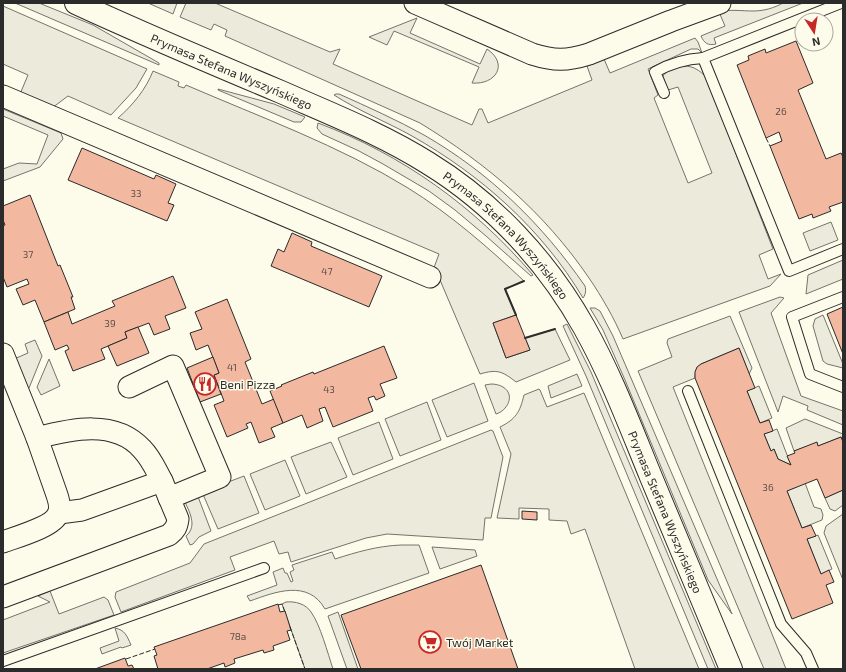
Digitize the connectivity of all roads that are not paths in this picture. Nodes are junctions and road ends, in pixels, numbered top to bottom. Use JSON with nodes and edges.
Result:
{"nodes":[{"id":1,"x":76,"y":3,"type":"edge"},
{"id":2,"x":415,"y":3,"type":"edge"},
{"id":3,"x":683,"y":3,"type":"edge"},
{"id":4,"x":720,"y":3,"type":"edge"},
{"id":5,"x":841,"y":3,"type":"edge"},
{"id":6,"x":671,"y":21,"type":"junction"},
{"id":7,"x":704,"y":58,"type":"junction"},
{"id":8,"x":664,"y":93,"type":"dead end"},
{"id":9,"x":3,"y":96,"type":"edge"},
{"id":10,"x":843,"y":249,"type":"edge"},
{"id":11,"x":430,"y":277,"type":"dead end"},
{"id":12,"x":843,"y":297,"type":"edge"},
{"id":13,"x":3,"y":354,"type":"edge"},
{"id":14,"x":843,"y":377,"type":"edge"},
{"id":15,"x":838,"y":385,"type":"edge"},
{"id":16,"x":129,"y":387,"type":"dead end"},
{"id":17,"x":688,"y":391,"type":"dead end"},
{"id":18,"x":37,"y":438,"type":"junction"},
{"id":19,"x":166,"y":489,"type":"junction"},
{"id":20,"x":59,"y":513,"type":"junction"},
{"id":21,"x":3,"y":542,"type":"edge"},
{"id":22,"x":264,"y":568,"type":"dead end"},
{"id":23,"x":3,"y":597,"type":"edge"},
{"id":24,"x":3,"y":661,"type":"edge"},
{"id":25,"x":731,"y":669,"type":"edge"},
{"id":26,"x":813,"y":669,"type":"edge"}],
"edges":[{"from":1,"to":25,"type":"street","name":"Prymasa Stefana Wyszyńskiego"},
{"from":2,"to":6,"type":"street"},
{"from":3,"to":6,"type":"street"},
{"from":4,"to":6,"type":"street"},
{"from":5,"to":7,"type":"lane"},
{"from":7,"to":8,"type":"lane"},
{"from":7,"to":10,"type":"lane"},
{"from":9,"to":11,"type":"street"},
{"from":12,"to":15,"type":"lane"},
{"from":13,"to":18,"type":"street"},
{"from":14,"to":15,"type":"lane"},
{"from":16,"to":19,"type":"street"},
{"from":17,"to":26,"type":"lane"},
{"from":18,"to":19,"type":"street"},
{"from":18,"to":20,"type":"street"},
{"from":19,"to":20,"type":"street"},
{"from":19,"to":23,"type":"street"},
{"from":20,"to":21,"type":"street"},
{"from":22,"to":24,"type":"lane"}]}
